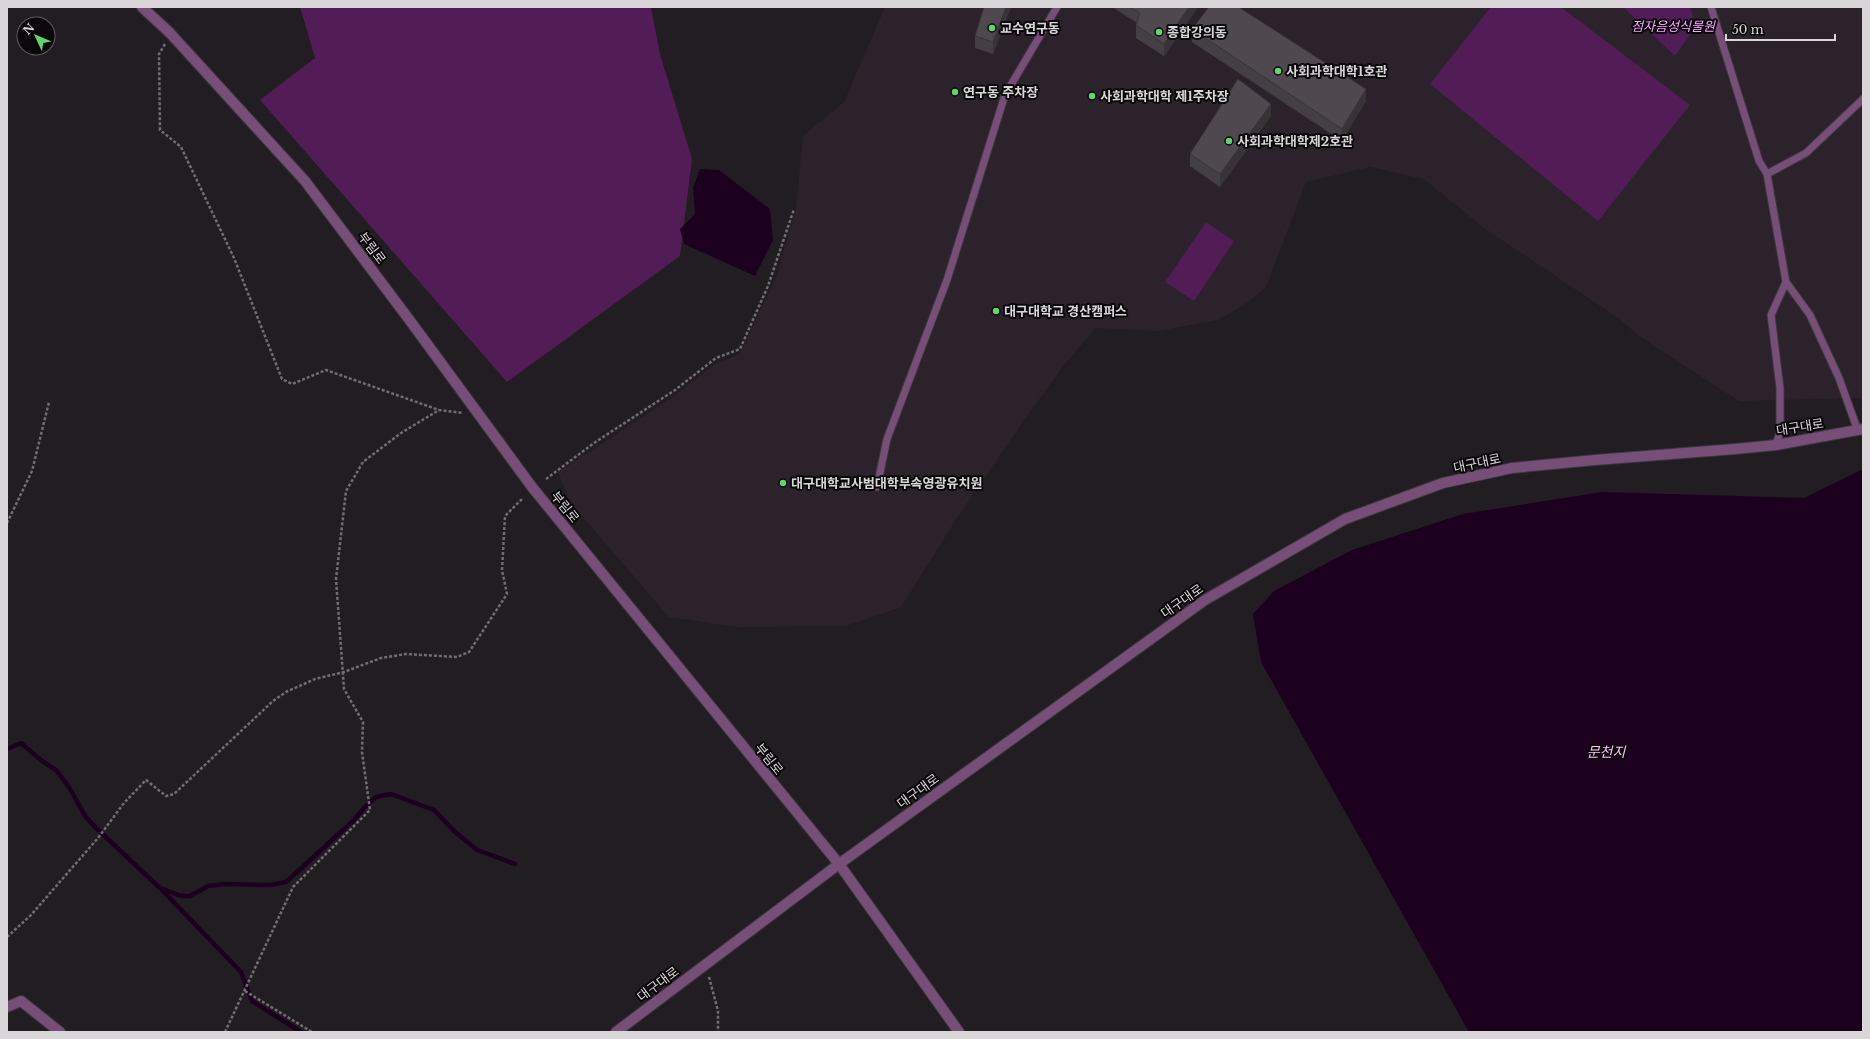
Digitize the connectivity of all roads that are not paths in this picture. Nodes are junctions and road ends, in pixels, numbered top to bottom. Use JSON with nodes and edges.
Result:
{"nodes":[{"id":1,"x":142,"y":7,"type":"edge"},
{"id":2,"x":1056,"y":7,"type":"edge"},
{"id":3,"x":1711,"y":7,"type":"edge"},
{"id":4,"x":1863,"y":99,"type":"edge"},
{"id":5,"x":1767,"y":174,"type":"junction"},
{"id":6,"x":1786,"y":282,"type":"junction"},
{"id":7,"x":1860,"y":430,"type":"edge"},
{"id":8,"x":1776,"y":445,"type":"junction"},
{"id":9,"x":877,"y":487,"type":"dead end"},
{"id":10,"x":839,"y":864,"type":"junction"},
{"id":11,"x":7,"y":1007,"type":"edge"},
{"id":12,"x":60,"y":1032,"type":"edge"},
{"id":13,"x":616,"y":1032,"type":"edge"},
{"id":14,"x":960,"y":1032,"type":"edge"}],
"edges":[{"from":1,"to":10,"type":"street","name":"부림로"},
{"from":2,"to":9,"type":"lane"},
{"from":3,"to":5,"type":"lane"},
{"from":4,"to":5,"type":"lane"},
{"from":5,"to":6,"type":"lane"},
{"from":6,"to":7,"type":"lane"},
{"from":6,"to":8,"type":"lane"},
{"from":7,"to":8,"type":"street","name":"대구대로"},
{"from":8,"to":10,"type":"street","name":"대구대로"},
{"from":10,"to":13,"type":"street","name":"대구대로"},
{"from":10,"to":14,"type":"street","name":"부림로"},
{"from":11,"to":12,"type":"street"}]}
